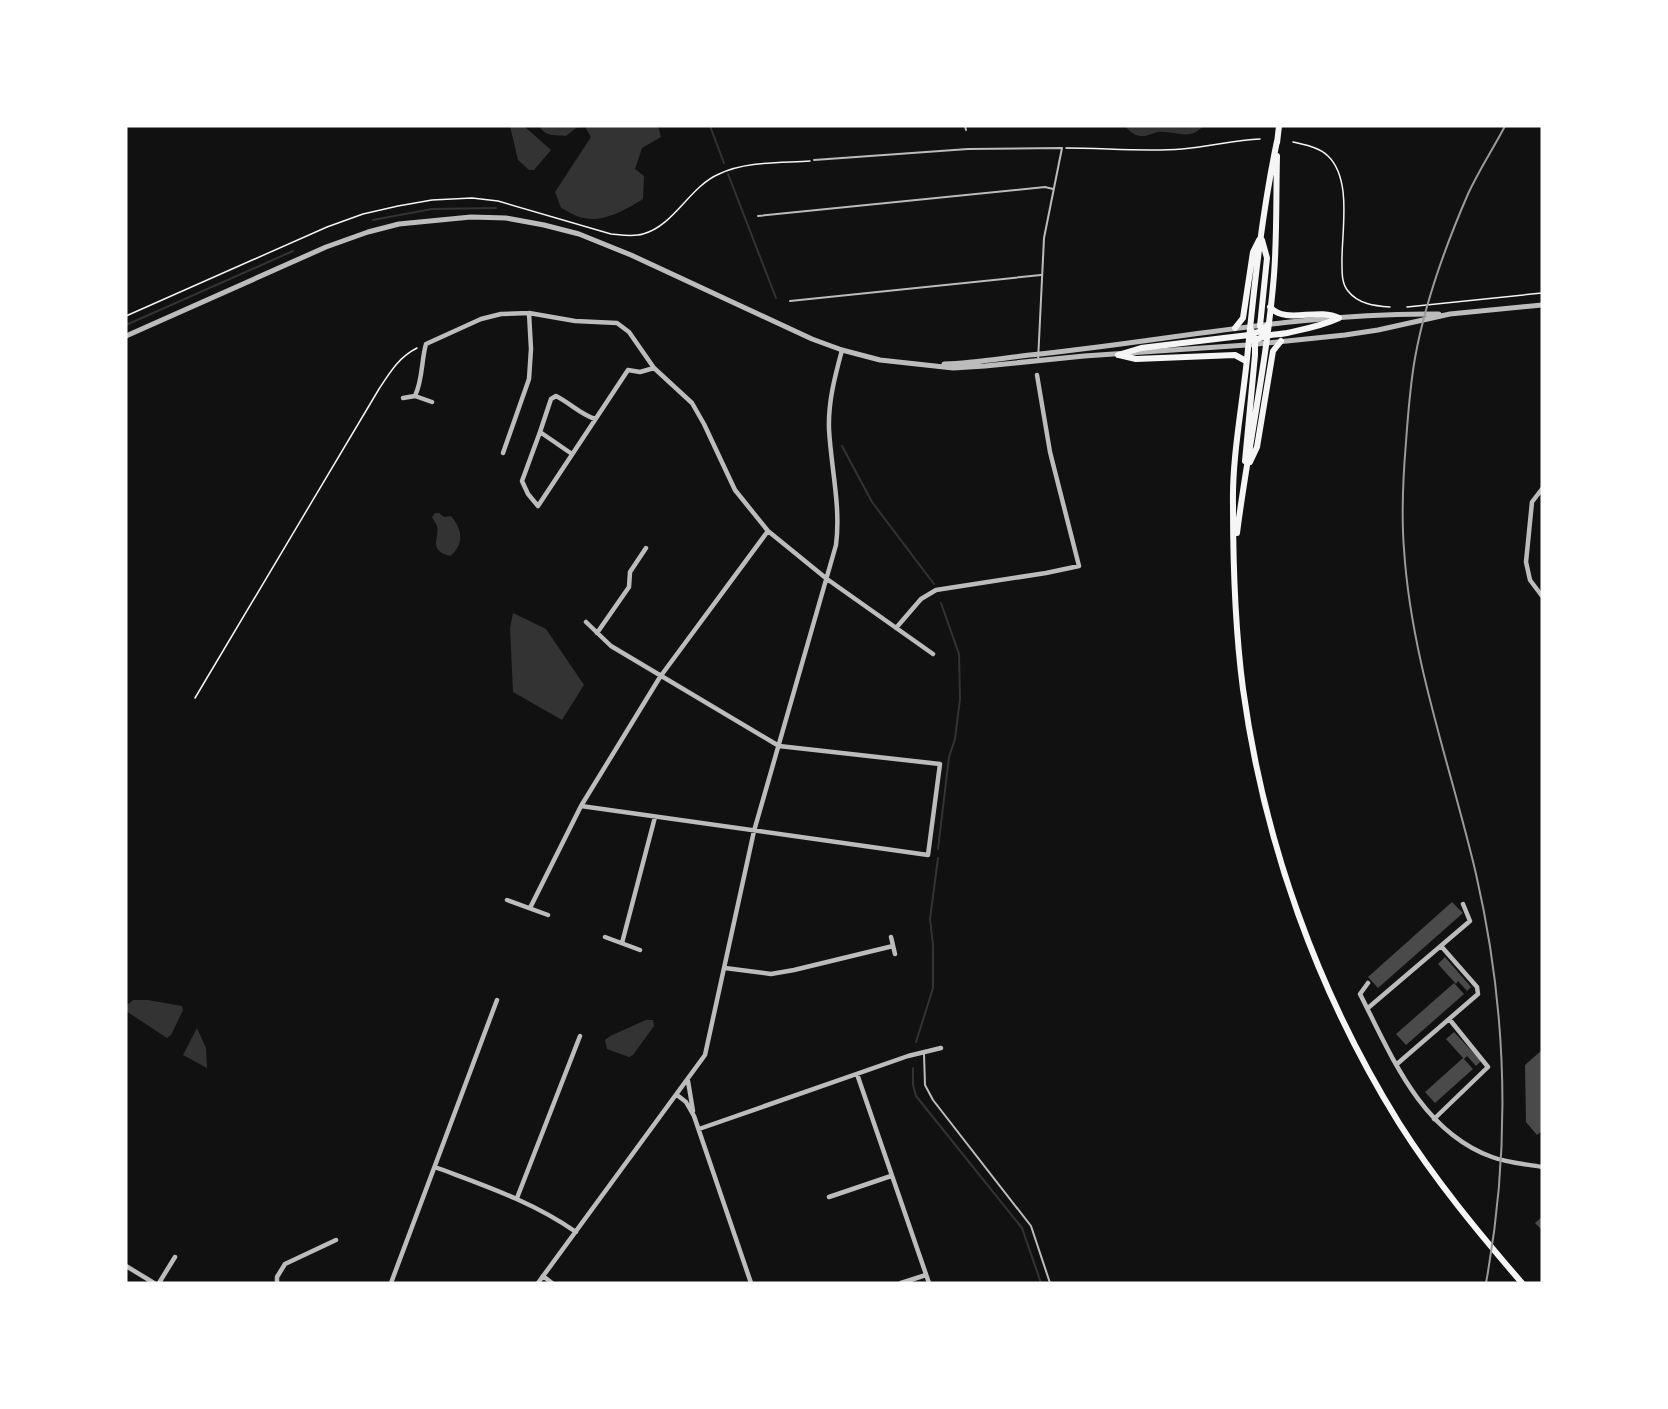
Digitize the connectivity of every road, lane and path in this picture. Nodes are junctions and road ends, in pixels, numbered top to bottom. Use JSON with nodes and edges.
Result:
{"nodes":[{"id":1,"x":1279,"y":126,"type":"edge"},
{"id":2,"x":1260,"y":138,"type":"dead end"},
{"id":3,"x":1277,"y":141,"type":"junction"},
{"id":4,"x":1293,"y":142,"type":"dead end"},
{"id":5,"x":1062,"y":147,"type":"junction"},
{"id":6,"x":814,"y":160,"type":"dead end"},
{"id":7,"x":1053,"y":189,"type":"junction"},
{"id":8,"x":758,"y":216,"type":"dead end"},
{"id":9,"x":1261,"y":236,"type":"junction"},
{"id":10,"x":1041,"y":275,"type":"junction"},
{"id":11,"x":1542,"y":293,"type":"edge"},
{"id":12,"x":790,"y":301,"type":"dead end"},
{"id":13,"x":1542,"y":305,"type":"edge"},
{"id":14,"x":1270,"y":307,"type":"junction"},
{"id":15,"x":1391,"y":308,"type":"dead end"},
{"id":16,"x":1400,"y":308,"type":"dead end"},
{"id":17,"x":529,"y":313,"type":"junction"},
{"id":18,"x":1450,"y":314,"type":"junction"},
{"id":19,"x":1339,"y":318,"type":"junction"},
{"id":20,"x":1268,"y":325,"type":"junction"},
{"id":21,"x":1250,"y":327,"type":"junction"},
{"id":22,"x":1235,"y":328,"type":"junction"},
{"id":23,"x":1264,"y":334,"type":"junction"},
{"id":24,"x":126,"y":336,"type":"edge"},
{"id":25,"x":1253,"y":339,"type":"junction"},
{"id":26,"x":1281,"y":341,"type":"junction"},
{"id":27,"x":426,"y":344,"type":"junction"},
{"id":28,"x":1247,"y":345,"type":"junction"},
{"id":29,"x":842,"y":350,"type":"junction"},
{"id":30,"x":1118,"y":355,"type":"junction"},
{"id":31,"x":1038,"y":357,"type":"junction"},
{"id":32,"x":1246,"y":361,"type":"junction"},
{"id":33,"x":654,"y":368,"type":"junction"},
{"id":34,"x":1037,"y":375,"type":"dead end"},
{"id":35,"x":415,"y":396,"type":"junction"},
{"id":36,"x":403,"y":398,"type":"dead end"},
{"id":37,"x":432,"y":402,"type":"dead end"},
{"id":38,"x":595,"y":419,"type":"junction"},
{"id":39,"x":540,"y":432,"type":"junction"},
{"id":40,"x":503,"y":453,"type":"dead end"},
{"id":41,"x":572,"y":454,"type":"junction"},
{"id":42,"x":1246,"y":470,"type":"junction"},
{"id":43,"x":1542,"y":489,"type":"edge"},
{"id":44,"x":768,"y":531,"type":"junction"},
{"id":45,"x":646,"y":548,"type":"dead end"},
{"id":46,"x":1235,"y":551,"type":"junction"},
{"id":47,"x":827,"y":579,"type":"junction"},
{"id":48,"x":1542,"y":596,"type":"edge"},
{"id":49,"x":586,"y":622,"type":"dead end"},
{"id":50,"x":896,"y":628,"type":"junction"},
{"id":51,"x":597,"y":633,"type":"junction"},
{"id":52,"x":933,"y":654,"type":"dead end"},
{"id":53,"x":660,"y":677,"type":"junction"},
{"id":54,"x":195,"y":698,"type":"dead end"},
{"id":55,"x":778,"y":746,"type":"junction"},
{"id":56,"x":581,"y":806,"type":"junction"},
{"id":57,"x":654,"y":817,"type":"junction"},
{"id":58,"x":754,"y":831,"type":"junction"},
{"id":59,"x":507,"y":900,"type":"dead end"},
{"id":60,"x":1463,"y":904,"type":"dead end"},
{"id":61,"x":530,"y":908,"type":"junction"},
{"id":62,"x":548,"y":915,"type":"dead end"},
{"id":63,"x":605,"y":937,"type":"dead end"},
{"id":64,"x":891,"y":937,"type":"dead end"},
{"id":65,"x":622,"y":943,"type":"junction"},
{"id":66,"x":893,"y":946,"type":"junction"},
{"id":67,"x":1441,"y":946,"type":"junction"},
{"id":68,"x":640,"y":950,"type":"dead end"},
{"id":69,"x":896,"y":954,"type":"dead end"},
{"id":70,"x":725,"y":968,"type":"junction"},
{"id":71,"x":1368,"y":983,"type":"dead end"},
{"id":72,"x":497,"y":1000,"type":"dead end"},
{"id":73,"x":1368,"y":1008,"type":"junction"},
{"id":74,"x":1450,"y":1020,"type":"junction"},
{"id":75,"x":580,"y":1036,"type":"dead end"},
{"id":76,"x":941,"y":1048,"type":"dead end"},
{"id":77,"x":923,"y":1051,"type":"junction"},
{"id":78,"x":1397,"y":1064,"type":"junction"},
{"id":79,"x":856,"y":1074,"type":"junction"},
{"id":80,"x":688,"y":1081,"type":"junction"},
{"id":81,"x":677,"y":1095,"type":"junction"},
{"id":82,"x":694,"y":1116,"type":"junction"},
{"id":83,"x":1434,"y":1119,"type":"junction"},
{"id":84,"x":699,"y":1129,"type":"junction"},
{"id":85,"x":435,"y":1167,"type":"junction"},
{"id":86,"x":1542,"y":1167,"type":"edge"},
{"id":87,"x":891,"y":1176,"type":"junction"},
{"id":88,"x":829,"y":1197,"type":"dead end"},
{"id":89,"x":518,"y":1198,"type":"junction"},
{"id":90,"x":576,"y":1232,"type":"junction"},
{"id":91,"x":336,"y":1240,"type":"dead end"},
{"id":92,"x":175,"y":1257,"type":"dead end"},
{"id":93,"x":126,"y":1266,"type":"edge"},
{"id":94,"x":926,"y":1275,"type":"junction"},
{"id":95,"x":543,"y":1276,"type":"junction"},
{"id":96,"x":154,"y":1283,"type":"edge"},
{"id":97,"x":159,"y":1283,"type":"edge"},
{"id":98,"x":277,"y":1283,"type":"edge"},
{"id":99,"x":391,"y":1283,"type":"edge"},
{"id":100,"x":538,"y":1283,"type":"edge"},
{"id":101,"x":552,"y":1283,"type":"edge"},
{"id":102,"x":751,"y":1283,"type":"edge"},
{"id":103,"x":901,"y":1283,"type":"edge"},
{"id":104,"x":929,"y":1283,"type":"edge"},
{"id":105,"x":1050,"y":1283,"type":"edge"},
{"id":106,"x":1522,"y":1283,"type":"edge"}],
"edges":[{"from":1,"to":3,"type":"main road"},
{"from":2,"to":5,"type":"path"},
{"from":3,"to":9,"type":"main road"},
{"from":3,"to":14,"type":"main road"},
{"from":4,"to":15,"type":"path"},
{"from":5,"to":6,"type":"lane"},
{"from":5,"to":7,"type":"lane"},
{"from":7,"to":8,"type":"lane"},
{"from":7,"to":10,"type":"lane"},
{"from":9,"to":21,"type":"main road"},
{"from":9,"to":22,"type":"main road"},
{"from":9,"to":23,"type":"main road"},
{"from":10,"to":12,"type":"lane"},
{"from":10,"to":31,"type":"lane"},
{"from":11,"to":16,"type":"path"},
{"from":13,"to":18,"type":"street"},
{"from":14,"to":19,"type":"main road"},
{"from":14,"to":20,"type":"main road"},
{"from":17,"to":27,"type":"street"},
{"from":17,"to":33,"type":"street"},
{"from":17,"to":40,"type":"street"},
{"from":18,"to":19,"type":"street"},
{"from":18,"to":26,"type":"street"},
{"from":19,"to":20,"type":"street"},
{"from":19,"to":23,"type":"main road"},
{"from":20,"to":23,"type":"main road"},
{"from":21,"to":22,"type":"street"},
{"from":21,"to":23,"type":"street"},
{"from":21,"to":25,"type":"main road"},
{"from":22,"to":31,"type":"street"},
{"from":23,"to":25,"type":"main road"},
{"from":23,"to":25,"type":"street"},
{"from":23,"to":26,"type":"street"},
{"from":23,"to":42,"type":"main road"},
{"from":24,"to":29,"type":"street"},
{"from":25,"to":28,"type":"main road"},
{"from":25,"to":30,"type":"main road"},
{"from":25,"to":42,"type":"main road"},
{"from":26,"to":42,"type":"main road"},
{"from":27,"to":35,"type":"street"},
{"from":27,"to":54,"type":"path"},
{"from":28,"to":30,"type":"street"},
{"from":28,"to":32,"type":"main road"},
{"from":29,"to":31,"type":"street"},
{"from":29,"to":47,"type":"street"},
{"from":30,"to":31,"type":"street"},
{"from":30,"to":32,"type":"main road"},
{"from":32,"to":46,"type":"main road"},
{"from":33,"to":38,"type":"street"},
{"from":33,"to":44,"type":"street"},
{"from":34,"to":50,"type":"street"},
{"from":35,"to":36,"type":"street"},
{"from":35,"to":37,"type":"street"},
{"from":38,"to":39,"type":"street"},
{"from":38,"to":41,"type":"street"},
{"from":39,"to":41,"type":"street"},
{"from":39,"to":41,"type":"street"},
{"from":42,"to":46,"type":"main road"},
{"from":43,"to":48,"type":"street"},
{"from":44,"to":47,"type":"street"},
{"from":44,"to":53,"type":"street"},
{"from":45,"to":51,"type":"street"},
{"from":46,"to":106,"type":"main road"},
{"from":47,"to":50,"type":"street"},
{"from":47,"to":55,"type":"street"},
{"from":49,"to":51,"type":"street"},
{"from":50,"to":52,"type":"street"},
{"from":51,"to":53,"type":"street"},
{"from":53,"to":55,"type":"street"},
{"from":53,"to":56,"type":"street"},
{"from":55,"to":58,"type":"street"},
{"from":55,"to":58,"type":"street"},
{"from":56,"to":57,"type":"street"},
{"from":56,"to":61,"type":"street"},
{"from":57,"to":58,"type":"street"},
{"from":57,"to":65,"type":"street"},
{"from":58,"to":70,"type":"street"},
{"from":59,"to":61,"type":"street"},
{"from":60,"to":67,"type":"street"},
{"from":61,"to":62,"type":"street"},
{"from":63,"to":65,"type":"street"},
{"from":64,"to":66,"type":"street"},
{"from":65,"to":68,"type":"street"},
{"from":66,"to":69,"type":"street"},
{"from":66,"to":70,"type":"street"},
{"from":67,"to":73,"type":"street"},
{"from":67,"to":74,"type":"street"},
{"from":70,"to":80,"type":"street"},
{"from":71,"to":73,"type":"street"},
{"from":72,"to":85,"type":"street"},
{"from":73,"to":78,"type":"street"},
{"from":74,"to":78,"type":"street"},
{"from":74,"to":83,"type":"street"},
{"from":75,"to":89,"type":"street"},
{"from":76,"to":77,"type":"street"},
{"from":77,"to":79,"type":"street"},
{"from":77,"to":105,"type":"lane"},
{"from":78,"to":83,"type":"street"},
{"from":79,"to":84,"type":"street"},
{"from":79,"to":87,"type":"street"},
{"from":80,"to":81,"type":"street"},
{"from":80,"to":82,"type":"street"},
{"from":81,"to":82,"type":"street"},
{"from":81,"to":90,"type":"street"},
{"from":82,"to":84,"type":"street"},
{"from":83,"to":86,"type":"street"},
{"from":84,"to":102,"type":"street"},
{"from":85,"to":89,"type":"street"},
{"from":85,"to":99,"type":"street"},
{"from":87,"to":88,"type":"street"},
{"from":87,"to":94,"type":"street"},
{"from":89,"to":90,"type":"street"},
{"from":90,"to":95,"type":"street"},
{"from":91,"to":98,"type":"street"},
{"from":92,"to":97,"type":"street"},
{"from":93,"to":96,"type":"street"},
{"from":94,"to":103,"type":"street"},
{"from":94,"to":104,"type":"street"},
{"from":95,"to":100,"type":"street"},
{"from":95,"to":101,"type":"street"}]}
